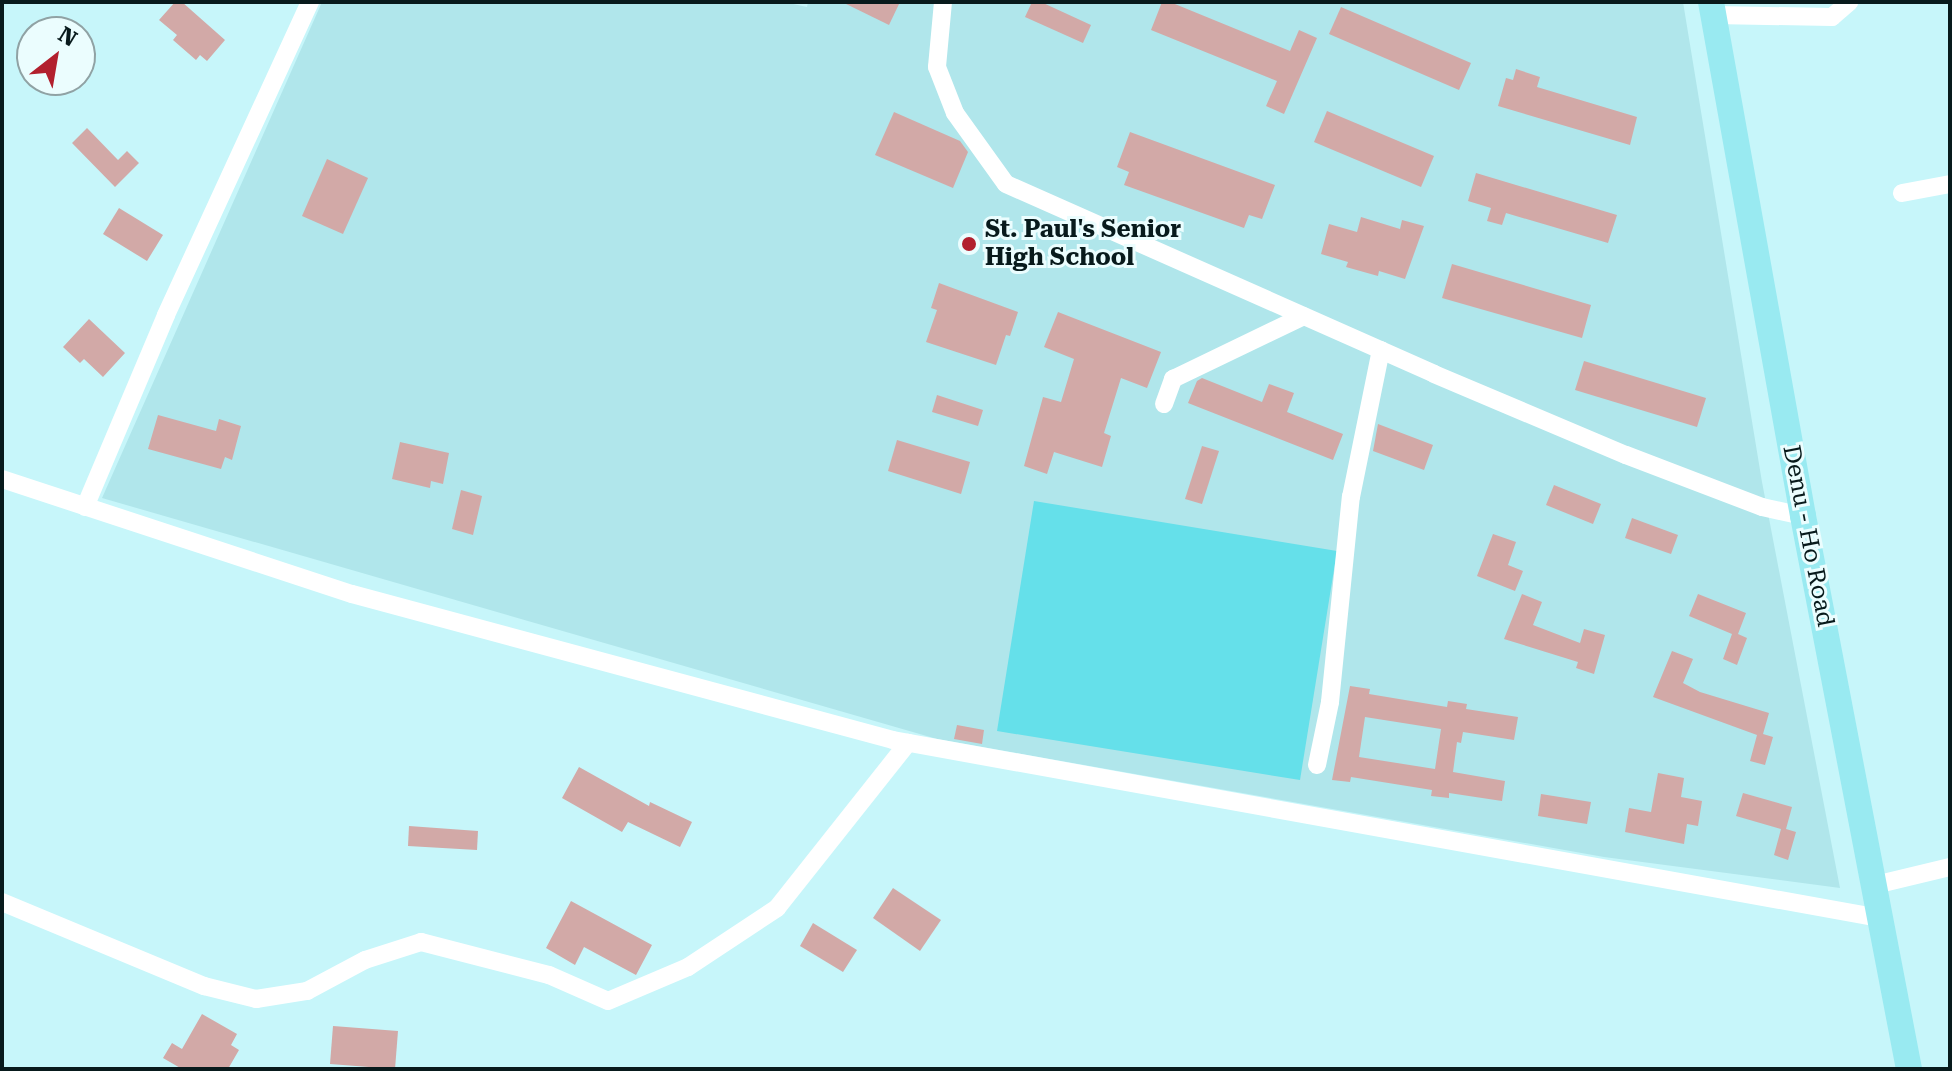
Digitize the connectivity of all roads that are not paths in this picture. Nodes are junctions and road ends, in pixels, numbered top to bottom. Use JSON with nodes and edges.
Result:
{"nodes":[{"id":1,"x":310,"y":2,"type":"edge"},
{"id":2,"x":943,"y":2,"type":"edge"},
{"id":3,"x":1849,"y":2,"type":"edge"},
{"id":4,"x":1713,"y":9,"type":"edge"},
{"id":5,"x":1950,"y":184,"type":"edge"},
{"id":6,"x":1902,"y":193,"type":"dead end"},
{"id":7,"x":1304,"y":316,"type":"junction"},
{"id":8,"x":1381,"y":350,"type":"junction"},
{"id":9,"x":1164,"y":404,"type":"dead end"},
{"id":10,"x":2,"y":479,"type":"edge"},
{"id":11,"x":85,"y":507,"type":"junction"},
{"id":12,"x":1803,"y":516,"type":"junction"},
{"id":13,"x":908,"y":743,"type":"junction"},
{"id":14,"x":1317,"y":765,"type":"dead end"},
{"id":15,"x":1950,"y":867,"type":"edge"},
{"id":16,"x":1875,"y":885,"type":"junction"},
{"id":17,"x":2,"y":902,"type":"edge"},
{"id":18,"x":1879,"y":918,"type":"junction"},
{"id":19,"x":1909,"y":1069,"type":"edge"}],
"edges":[{"from":1,"to":11,"type":"street"},
{"from":2,"to":7,"type":"street"},
{"from":3,"to":4,"type":"street"},
{"from":4,"to":12,"type":"main road","name":"Denu - Ho Road"},
{"from":5,"to":6,"type":"street"},
{"from":7,"to":8,"type":"street"},
{"from":7,"to":9,"type":"street"},
{"from":8,"to":12,"type":"street"},
{"from":8,"to":14,"type":"street"},
{"from":10,"to":11,"type":"street"},
{"from":11,"to":13,"type":"street"},
{"from":12,"to":16,"type":"main road","name":"Denu - Ho Road"},
{"from":13,"to":17,"type":"street"},
{"from":13,"to":18,"type":"street"},
{"from":15,"to":16,"type":"street"},
{"from":16,"to":18,"type":"main road","name":"Denu - Ho Road"},
{"from":18,"to":19,"type":"main road","name":"Denu - Ho Road"}]}
